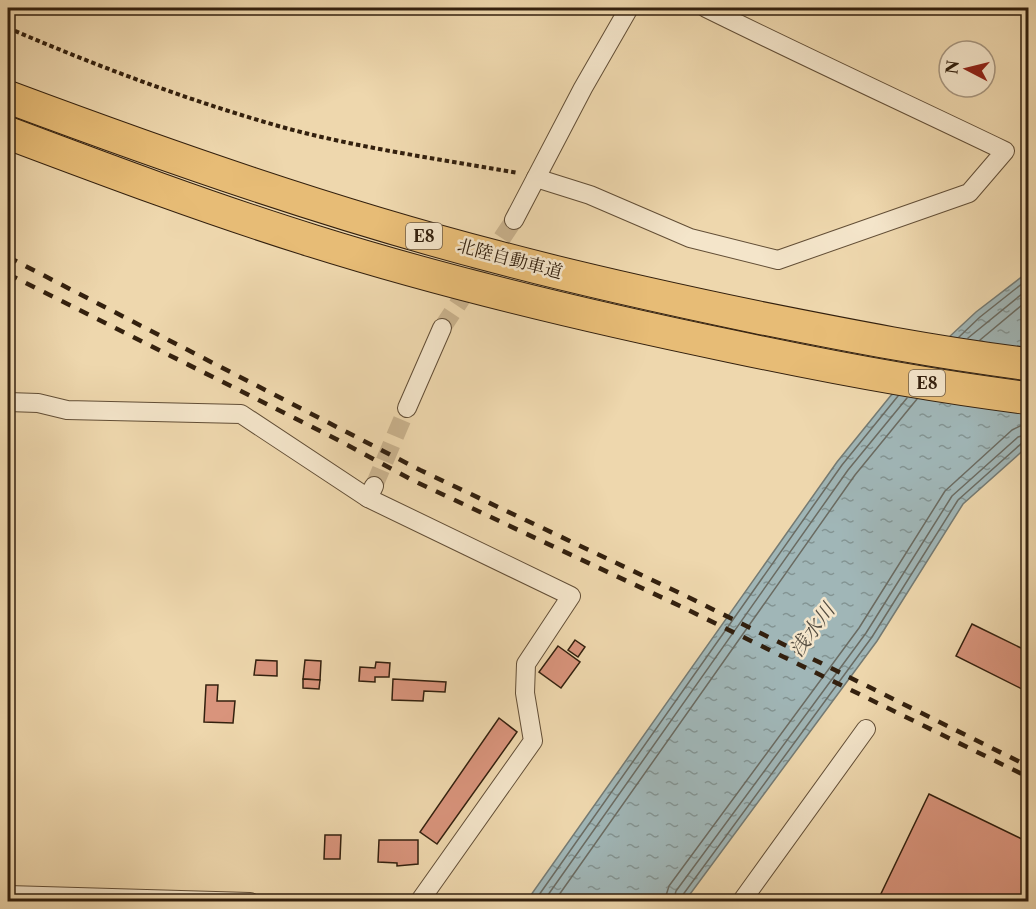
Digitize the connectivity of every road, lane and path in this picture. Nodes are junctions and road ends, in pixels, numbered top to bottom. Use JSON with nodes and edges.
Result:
{"nodes":[{"id":1,"x":629,"y":8,"type":"edge"},
{"id":2,"x":706,"y":8,"type":"edge"},
{"id":3,"x":8,"y":28,"type":"edge"},
{"id":4,"x":8,"y":97,"type":"edge"},
{"id":5,"x":8,"y":134,"type":"edge"},
{"id":6,"x":536,"y":178,"type":"junction"},
{"id":7,"x":514,"y":220,"type":"tunnel mouth"},
{"id":8,"x":442,"y":328,"type":"tunnel mouth"},
{"id":9,"x":1029,"y":364,"type":"edge"},
{"id":10,"x":1029,"y":399,"type":"edge"},
{"id":11,"x":8,"y":402,"type":"edge"},
{"id":12,"x":407,"y":408,"type":"tunnel mouth"},
{"id":13,"x":866,"y":729,"type":"dead end"},
{"id":14,"x":8,"y":895,"type":"edge"},
{"id":15,"x":250,"y":902,"type":"edge"},
{"id":16,"x":419,"y":902,"type":"edge"},
{"id":17,"x":741,"y":902,"type":"edge"}],
"edges":[{"from":1,"to":6,"type":"street"},
{"from":2,"to":6,"type":"street"},
{"from":3,"to":6,"type":"path"},
{"from":4,"to":9,"type":"highway","name":"北陸自動車道","number":"E8"},
{"from":5,"to":10,"type":"highway","name":"北陸自動車道","number":"E8"},
{"from":6,"to":7,"type":"street"},
{"from":8,"to":12,"type":"street"},
{"from":11,"to":16,"type":"street"},
{"from":13,"to":17,"type":"street"},
{"from":14,"to":15,"type":"street"}]}
